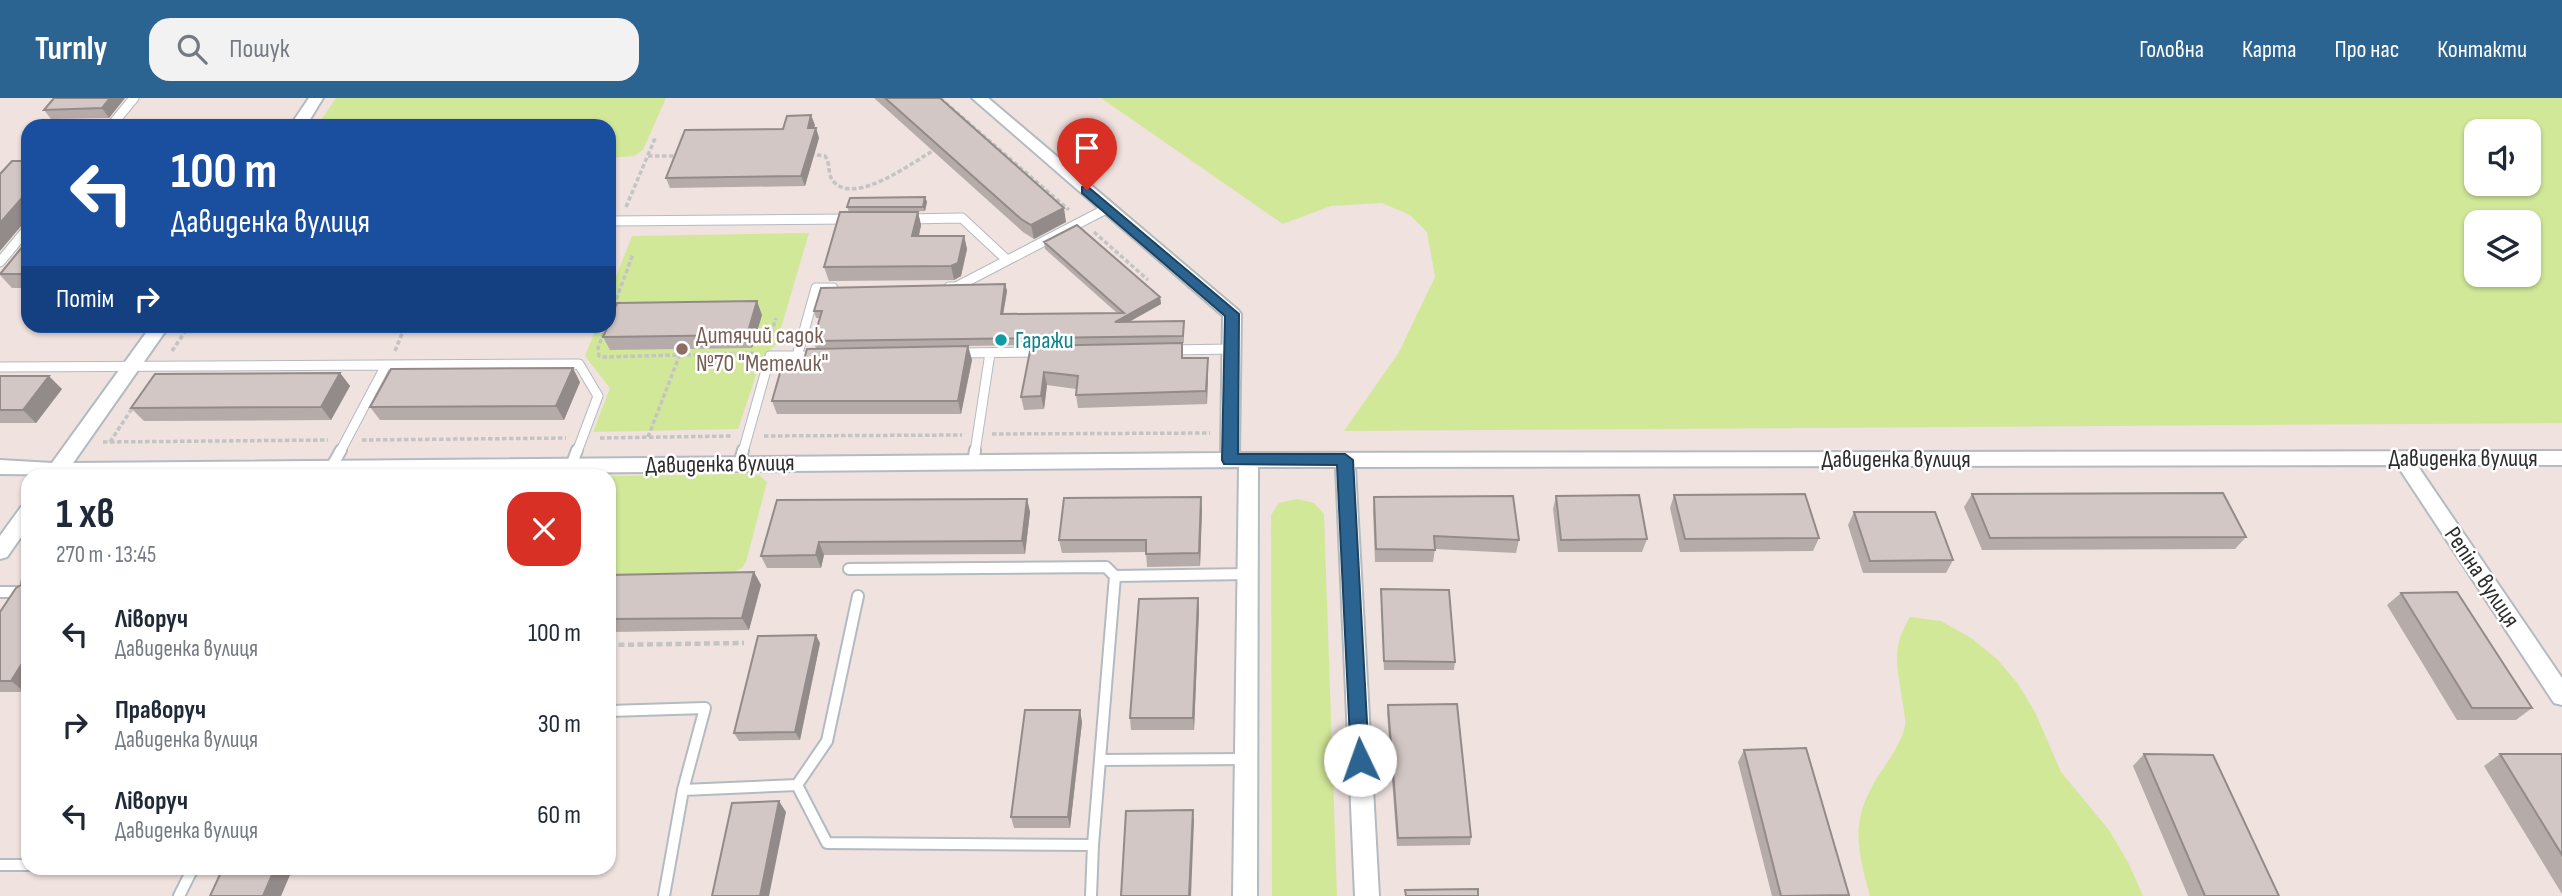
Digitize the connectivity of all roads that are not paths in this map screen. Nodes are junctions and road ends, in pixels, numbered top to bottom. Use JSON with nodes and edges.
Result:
{"nodes":[{"id":1,"x":134,"y":98,"type":"edge"},
{"id":2,"x":316,"y":98,"type":"edge"},
{"id":3,"x":979,"y":98,"type":"edge"},
{"id":4,"x":117,"y":119,"type":"edge"},
{"id":5,"x":302,"y":119,"type":"edge"},
{"id":6,"x":1108,"y":208,"type":"junction"},
{"id":7,"x":866,"y":219,"type":"edge"},
{"id":8,"x":893,"y":219,"type":"edge"},
{"id":9,"x":616,"y":221,"type":"edge"},
{"id":10,"x":21,"y":236,"type":"edge"},
{"id":11,"x":1007,"y":260,"type":"junction"},
{"id":12,"x":0,"y":262,"type":"edge"},
{"id":13,"x":943,"y":287,"type":"edge"},
{"id":14,"x":841,"y":288,"type":"edge"},
{"id":15,"x":155,"y":333,"type":"edge"},
{"id":16,"x":1232,"y":349,"type":"junction"},
{"id":17,"x":1151,"y":351,"type":"edge"},
{"id":18,"x":1057,"y":352,"type":"edge"},
{"id":19,"x":990,"y":353,"type":"junction"},
{"id":20,"x":949,"y":354,"type":"edge"},
{"id":21,"x":797,"y":356,"type":"junction"},
{"id":22,"x":825,"y":356,"type":"edge"},
{"id":23,"x":386,"y":365,"type":"junction"},
{"id":24,"x":132,"y":366,"type":"junction"},
{"id":25,"x":0,"y":367,"type":"edge"},
{"id":26,"x":2402,"y":458,"type":"junction"},
{"id":27,"x":2562,"y":458,"type":"edge"},
{"id":28,"x":1240,"y":460,"type":"junction"},
{"id":29,"x":1345,"y":460,"type":"junction"},
{"id":30,"x":973,"y":462,"type":"junction"},
{"id":31,"x":739,"y":464,"type":"junction"},
{"id":32,"x":571,"y":466,"type":"junction"},
{"id":33,"x":0,"y":467,"type":"edge"},
{"id":34,"x":331,"y":468,"type":"junction"},
{"id":35,"x":21,"y":469,"type":"edge"},
{"id":36,"x":58,"y":469,"type":"edge"},
{"id":37,"x":276,"y":469,"type":"edge"},
{"id":38,"x":21,"y":522,"type":"edge"},
{"id":39,"x":0,"y":551,"type":"edge"},
{"id":40,"x":849,"y":569,"type":"dead end"},
{"id":41,"x":1248,"y":574,"type":"junction"},
{"id":42,"x":1115,"y":576,"type":"junction"},
{"id":43,"x":0,"y":592,"type":"edge"},
{"id":44,"x":21,"y":592,"type":"edge"},
{"id":45,"x":858,"y":596,"type":"dead end"},
{"id":46,"x":2562,"y":696,"type":"edge"},
{"id":47,"x":616,"y":711,"type":"edge"},
{"id":48,"x":1246,"y":759,"type":"junction"},
{"id":49,"x":1100,"y":760,"type":"junction"},
{"id":50,"x":797,"y":785,"type":"junction"},
{"id":51,"x":683,"y":790,"type":"junction"},
{"id":52,"x":1093,"y":845,"type":"junction"},
{"id":53,"x":21,"y":865,"type":"edge"},
{"id":54,"x":0,"y":866,"type":"edge"},
{"id":55,"x":189,"y":875,"type":"edge"},
{"id":56,"x":178,"y":896,"type":"edge"},
{"id":57,"x":664,"y":896,"type":"edge"},
{"id":58,"x":1091,"y":896,"type":"edge"},
{"id":59,"x":1245,"y":896,"type":"edge"},
{"id":60,"x":1367,"y":896,"type":"edge"}],
"edges":[{"from":1,"to":4,"type":"lane"},
{"from":2,"to":5,"type":"street"},
{"from":3,"to":6,"type":"street"},
{"from":6,"to":11,"type":"lane"},
{"from":6,"to":16,"type":"street"},
{"from":7,"to":9,"type":"lane"},
{"from":8,"to":11,"type":"lane"},
{"from":10,"to":12,"type":"lane"},
{"from":11,"to":13,"type":"lane"},
{"from":14,"to":21,"type":"lane"},
{"from":15,"to":24,"type":"street"},
{"from":16,"to":17,"type":"lane"},
{"from":16,"to":28,"type":"street"},
{"from":18,"to":19,"type":"lane"},
{"from":19,"to":20,"type":"lane"},
{"from":19,"to":30,"type":"lane"},
{"from":21,"to":22,"type":"lane"},
{"from":21,"to":31,"type":"lane"},
{"from":23,"to":24,"type":"lane"},
{"from":23,"to":32,"type":"lane"},
{"from":23,"to":34,"type":"lane"},
{"from":24,"to":25,"type":"lane"},
{"from":24,"to":36,"type":"street"},
{"from":26,"to":27,"type":"street","name":"Давиденка вулиця"},
{"from":26,"to":29,"type":"street","name":"Давиденка вулиця"},
{"from":26,"to":46,"type":"street","name":"Репiна вулиця"},
{"from":28,"to":29,"type":"street","name":"Давиденка вулиця"},
{"from":28,"to":30,"type":"street","name":"Давиденка вулиця"},
{"from":28,"to":41,"type":"street"},
{"from":29,"to":60,"type":"street"},
{"from":30,"to":31,"type":"street","name":"Давиденка вулиця"},
{"from":31,"to":32,"type":"street","name":"Давиденка вулиця"},
{"from":32,"to":34,"type":"street","name":"Давиденка вулиця"},
{"from":33,"to":35,"type":"street","name":"Давиденка вулиця"},
{"from":34,"to":37,"type":"street","name":"Давиденка вулиця"},
{"from":38,"to":39,"type":"street"},
{"from":40,"to":42,"type":"lane"},
{"from":41,"to":42,"type":"lane"},
{"from":41,"to":48,"type":"street"},
{"from":42,"to":49,"type":"lane"},
{"from":43,"to":44,"type":"lane"},
{"from":45,"to":50,"type":"lane"},
{"from":47,"to":51,"type":"lane"},
{"from":48,"to":49,"type":"lane"},
{"from":48,"to":59,"type":"street"},
{"from":49,"to":52,"type":"lane"},
{"from":50,"to":51,"type":"lane"},
{"from":50,"to":52,"type":"lane"},
{"from":51,"to":57,"type":"lane"},
{"from":52,"to":58,"type":"lane"},
{"from":53,"to":54,"type":"lane"},
{"from":55,"to":56,"type":"lane"}]}
